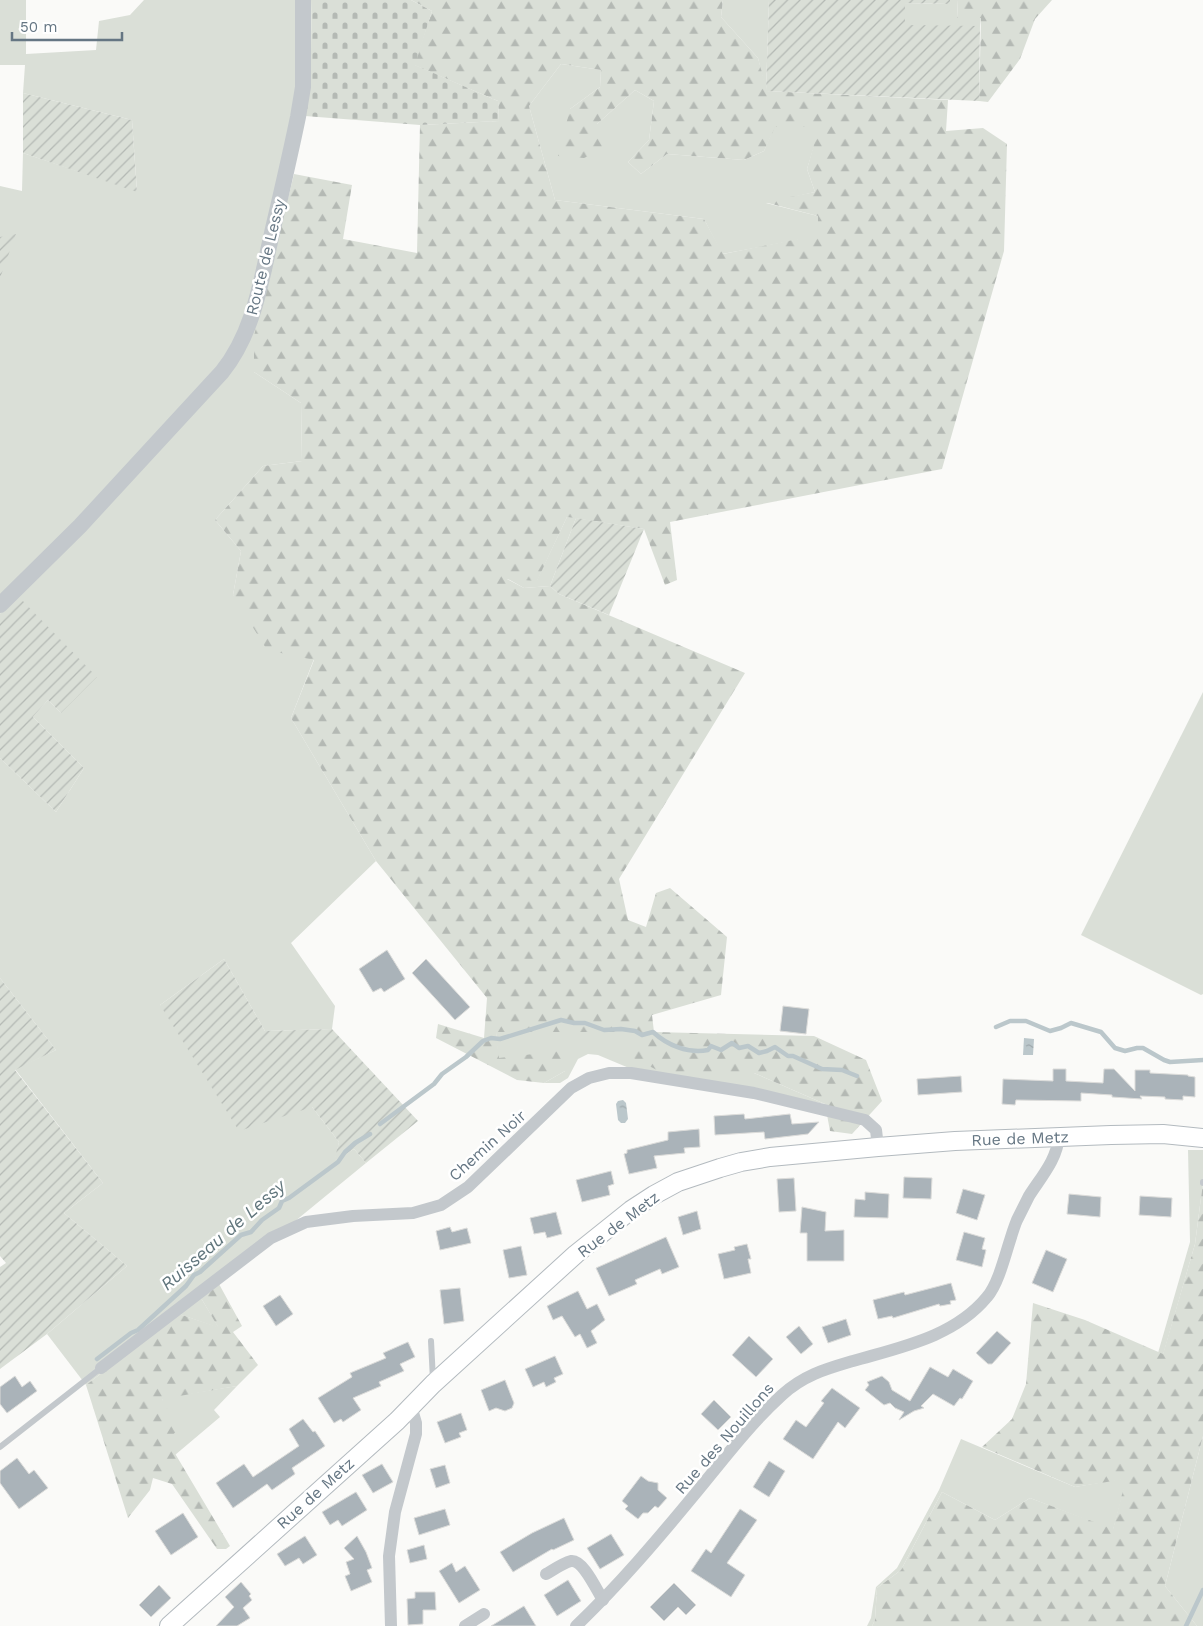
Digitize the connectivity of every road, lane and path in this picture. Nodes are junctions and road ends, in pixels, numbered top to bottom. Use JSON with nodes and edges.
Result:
{"nodes":[{"id":1,"x":303,"y":0,"type":"edge"},
{"id":2,"x":0,"y":604,"type":"edge"},
{"id":3,"x":1059,"y":1136,"type":"junction"},
{"id":4,"x":1203,"y":1138,"type":"edge"},
{"id":5,"x":878,"y":1147,"type":"junction"},
{"id":6,"x":431,"y":1341,"type":"dead end"},
{"id":7,"x":101,"y":1368,"type":"joint"},
{"id":8,"x":433,"y":1384,"type":"junction"},
{"id":9,"x":411,"y":1406,"type":"junction"},
{"id":10,"x":0,"y":1447,"type":"edge"},
{"id":11,"x":546,"y":1574,"type":"dead end"},
{"id":12,"x":603,"y":1600,"type":"junction"},
{"id":13,"x":484,"y":1614,"type":"dead end"},
{"id":14,"x":169,"y":1626,"type":"edge"},
{"id":15,"x":391,"y":1626,"type":"edge"},
{"id":16,"x":465,"y":1626,"type":"edge"},
{"id":17,"x":576,"y":1626,"type":"edge"}],
"edges":[{"from":1,"to":2,"type":"street","name":"Route de Lessy"},
{"from":3,"to":4,"type":"main road","name":"Rue de Metz"},
{"from":3,"to":5,"type":"main road","name":"Rue de Metz"},
{"from":3,"to":12,"type":"street","name":"Rue des Nouillons"},
{"from":5,"to":7,"type":"street","name":"Chemin Noir"},
{"from":5,"to":8,"type":"main road","name":"Rue de Metz"},
{"from":6,"to":8,"type":"lane"},
{"from":7,"to":10,"type":"lane"},
{"from":8,"to":9,"type":"main road","name":"Rue de Metz"},
{"from":9,"to":14,"type":"main road","name":"Rue de Metz"},
{"from":9,"to":15,"type":"street"},
{"from":11,"to":12,"type":"street"},
{"from":12,"to":17,"type":"street","name":"Rue des Nouillons"},
{"from":13,"to":16,"type":"street"}]}
